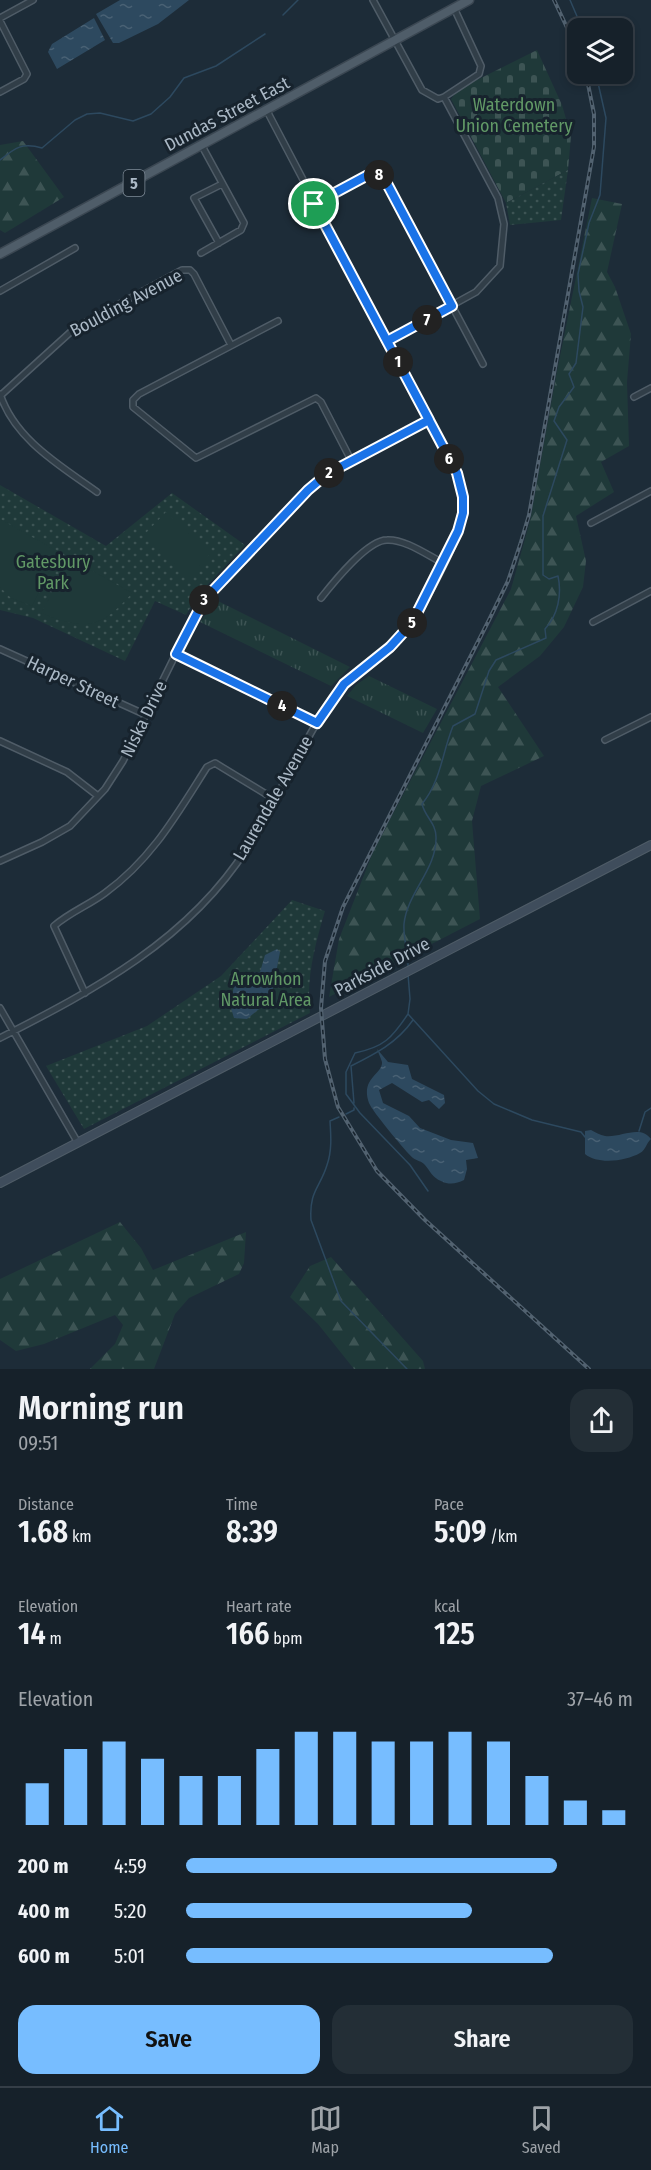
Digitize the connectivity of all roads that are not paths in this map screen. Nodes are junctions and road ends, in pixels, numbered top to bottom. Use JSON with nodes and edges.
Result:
{"nodes":[{"id":1,"x":33,"y":0,"type":"edge"},
{"id":2,"x":373,"y":0,"type":"edge"},
{"id":3,"x":469,"y":0,"type":"edge"},
{"id":4,"x":454,"y":8,"type":"junction"},
{"id":5,"x":0,"y":20,"type":"edge"},
{"id":6,"x":396,"y":40,"type":"junction"},
{"id":7,"x":0,"y":92,"type":"edge"},
{"id":8,"x":444,"y":97,"type":"junction"},
{"id":9,"x":267,"y":111,"type":"junction"},
{"id":10,"x":202,"y":146,"type":"junction"},
{"id":11,"x":222,"y":184,"type":"junction"},
{"id":12,"x":314,"y":204,"type":"junction"},
{"id":13,"x":219,"y":243,"type":"junction"},
{"id":14,"x":75,"y":248,"type":"dead end"},
{"id":15,"x":201,"y":253,"type":"dead end"},
{"id":16,"x":0,"y":254,"type":"edge"},
{"id":17,"x":0,"y":291,"type":"edge"},
{"id":18,"x":452,"y":306,"type":"junction"},
{"id":19,"x":278,"y":321,"type":"dead end"},
{"id":20,"x":387,"y":341,"type":"junction"},
{"id":21,"x":231,"y":345,"type":"junction"},
{"id":22,"x":483,"y":364,"type":"dead end"},
{"id":23,"x":651,"y":388,"type":"edge"},
{"id":24,"x":0,"y":395,"type":"edge"},
{"id":25,"x":634,"y":397,"type":"dead end"},
{"id":26,"x":429,"y":420,"type":"junction"},
{"id":27,"x":351,"y":460,"type":"junction"},
{"id":28,"x":651,"y":491,"type":"edge"},
{"id":29,"x":97,"y":492,"type":"dead end"},
{"id":30,"x":591,"y":523,"type":"dead end"},
{"id":31,"x":443,"y":563,"type":"junction"},
{"id":32,"x":651,"y":591,"type":"edge"},
{"id":33,"x":321,"y":598,"type":"dead end"},
{"id":34,"x":593,"y":622,"type":"dead end"},
{"id":35,"x":0,"y":649,"type":"edge"},
{"id":36,"x":176,"y":654,"type":"junction"},
{"id":37,"x":146,"y":715,"type":"junction"},
{"id":38,"x":651,"y":717,"type":"edge"},
{"id":39,"x":317,"y":723,"type":"junction"},
{"id":40,"x":605,"y":740,"type":"dead end"},
{"id":41,"x":0,"y":741,"type":"edge"},
{"id":42,"x":98,"y":796,"type":"junction"},
{"id":43,"x":274,"y":799,"type":"junction"},
{"id":44,"x":651,"y":844,"type":"edge"},
{"id":45,"x":0,"y":861,"type":"edge"},
{"id":46,"x":85,"y":993,"type":"junction"},
{"id":47,"x":0,"y":1008,"type":"edge"},
{"id":48,"x":13,"y":1031,"type":"junction"},
{"id":49,"x":0,"y":1038,"type":"edge"},
{"id":50,"x":78,"y":1143,"type":"junction"},
{"id":51,"x":0,"y":1183,"type":"edge"}],
"edges":[{"from":1,"to":5,"type":"street"},
{"from":2,"to":6,"type":"street"},
{"from":3,"to":4,"type":"main road","name":"Dundas Street East","number":"5"},
{"from":4,"to":6,"type":"main road","name":"Dundas Street East","number":"5"},
{"from":4,"to":8,"type":"street"},
{"from":5,"to":7,"type":"street"},
{"from":6,"to":8,"type":"street"},
{"from":6,"to":9,"type":"main road","name":"Dundas Street East","number":"5"},
{"from":8,"to":18,"type":"street"},
{"from":9,"to":10,"type":"main road","name":"Dundas Street East","number":"5"},
{"from":9,"to":12,"type":"street"},
{"from":10,"to":11,"type":"street"},
{"from":10,"to":16,"type":"main road","name":"Dundas Street East","number":"5"},
{"from":11,"to":13,"type":"street"},
{"from":11,"to":13,"type":"street"},
{"from":12,"to":18,"type":"street"},
{"from":12,"to":20,"type":"street"},
{"from":13,"to":15,"type":"street"},
{"from":14,"to":17,"type":"street"},
{"from":18,"to":20,"type":"street"},
{"from":18,"to":22,"type":"street"},
{"from":19,"to":21,"type":"street"},
{"from":20,"to":26,"type":"street"},
{"from":21,"to":24,"type":"street","name":"Boulding Avenue"},
{"from":21,"to":27,"type":"street"},
{"from":23,"to":25,"type":"street"},
{"from":24,"to":29,"type":"street"},
{"from":26,"to":27,"type":"street","name":"Niska Drive"},
{"from":26,"to":31,"type":"street","name":"Laurendale Avenue"},
{"from":27,"to":36,"type":"street","name":"Niska Drive"},
{"from":28,"to":30,"type":"street"},
{"from":31,"to":33,"type":"street"},
{"from":31,"to":39,"type":"street","name":"Laurendale Avenue"},
{"from":32,"to":34,"type":"street"},
{"from":35,"to":37,"type":"street","name":"Harper Street"},
{"from":36,"to":37,"type":"street","name":"Niska Drive"},
{"from":36,"to":39,"type":"street"},
{"from":37,"to":42,"type":"street","name":"Niska Drive"},
{"from":38,"to":40,"type":"street"},
{"from":39,"to":43,"type":"street","name":"Laurendale Avenue"},
{"from":41,"to":42,"type":"street"},
{"from":42,"to":45,"type":"street","name":"Niska Drive"},
{"from":43,"to":46,"type":"street","name":"Laurendale Avenue"},
{"from":43,"to":46,"type":"street"},
{"from":44,"to":50,"type":"main road","name":"Parkside Drive"},
{"from":46,"to":48,"type":"street","name":"Laurendale Avenue"},
{"from":47,"to":48,"type":"street"},
{"from":48,"to":49,"type":"street","name":"Laurendale Avenue"},
{"from":48,"to":50,"type":"street"},
{"from":50,"to":51,"type":"main road","name":"Parkside Drive"}]}
